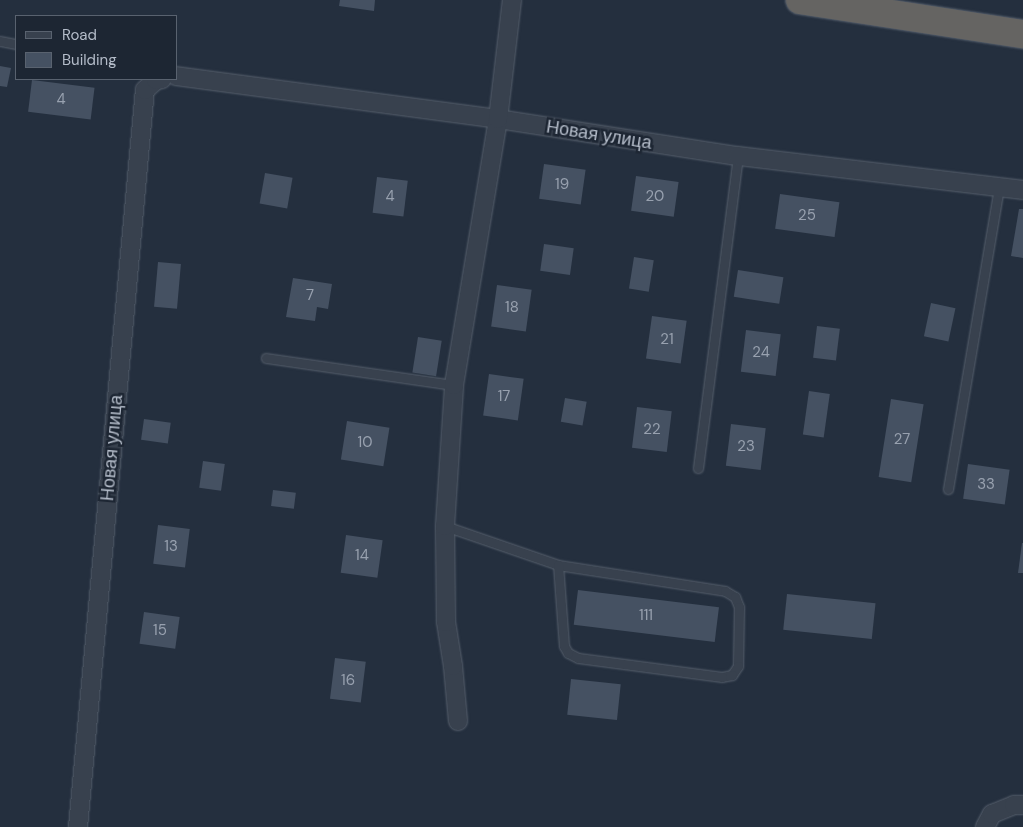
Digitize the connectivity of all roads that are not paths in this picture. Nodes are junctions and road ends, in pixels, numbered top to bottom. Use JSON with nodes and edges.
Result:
{"nodes":[{"id":1,"x":512,"y":0,"type":"edge"},
{"id":2,"x":800,"y":0,"type":"edge"},
{"id":3,"x":1023,"y":34,"type":"edge"},
{"id":4,"x":0,"y":41,"type":"edge"},
{"id":5,"x":15,"y":44,"type":"edge"},
{"id":6,"x":178,"y":76,"type":"edge"},
{"id":7,"x":156,"y":80,"type":"edge"},
{"id":8,"x":498,"y":120,"type":"junction"},
{"id":9,"x":738,"y":156,"type":"junction"},
{"id":10,"x":1000,"y":187,"type":"junction"},
{"id":11,"x":1023,"y":190,"type":"edge"},
{"id":12,"x":266,"y":358,"type":"dead end"},
{"id":13,"x":454,"y":385,"type":"junction"},
{"id":14,"x":698,"y":468,"type":"dead end"},
{"id":15,"x":948,"y":489,"type":"dead end"},
{"id":16,"x":445,"y":526,"type":"junction"},
{"id":17,"x":558,"y":565,"type":"junction"},
{"id":18,"x":458,"y":721,"type":"dead end"},
{"id":19,"x":1023,"y":805,"type":"edge"},
{"id":20,"x":78,"y":827,"type":"edge"},
{"id":21,"x":985,"y":827,"type":"edge"}],
"edges":[{"from":1,"to":8,"type":"street"},
{"from":2,"to":3,"type":"highway"},
{"from":4,"to":5,"type":"lane"},
{"from":6,"to":8,"type":"street","name":"Новая улица"},
{"from":7,"to":20,"type":"street","name":"Новая улица"},
{"from":8,"to":9,"type":"street","name":"Новая улица"},
{"from":8,"to":13,"type":"street"},
{"from":9,"to":10,"type":"street","name":"Новая улица"},
{"from":9,"to":14,"type":"lane"},
{"from":10,"to":11,"type":"street","name":"Новая улица"},
{"from":10,"to":15,"type":"lane"},
{"from":12,"to":13,"type":"lane"},
{"from":13,"to":16,"type":"street"},
{"from":16,"to":17,"type":"lane"},
{"from":16,"to":18,"type":"street"},
{"from":17,"to":17,"type":"lane"},
{"from":19,"to":21,"type":"street"}]}
